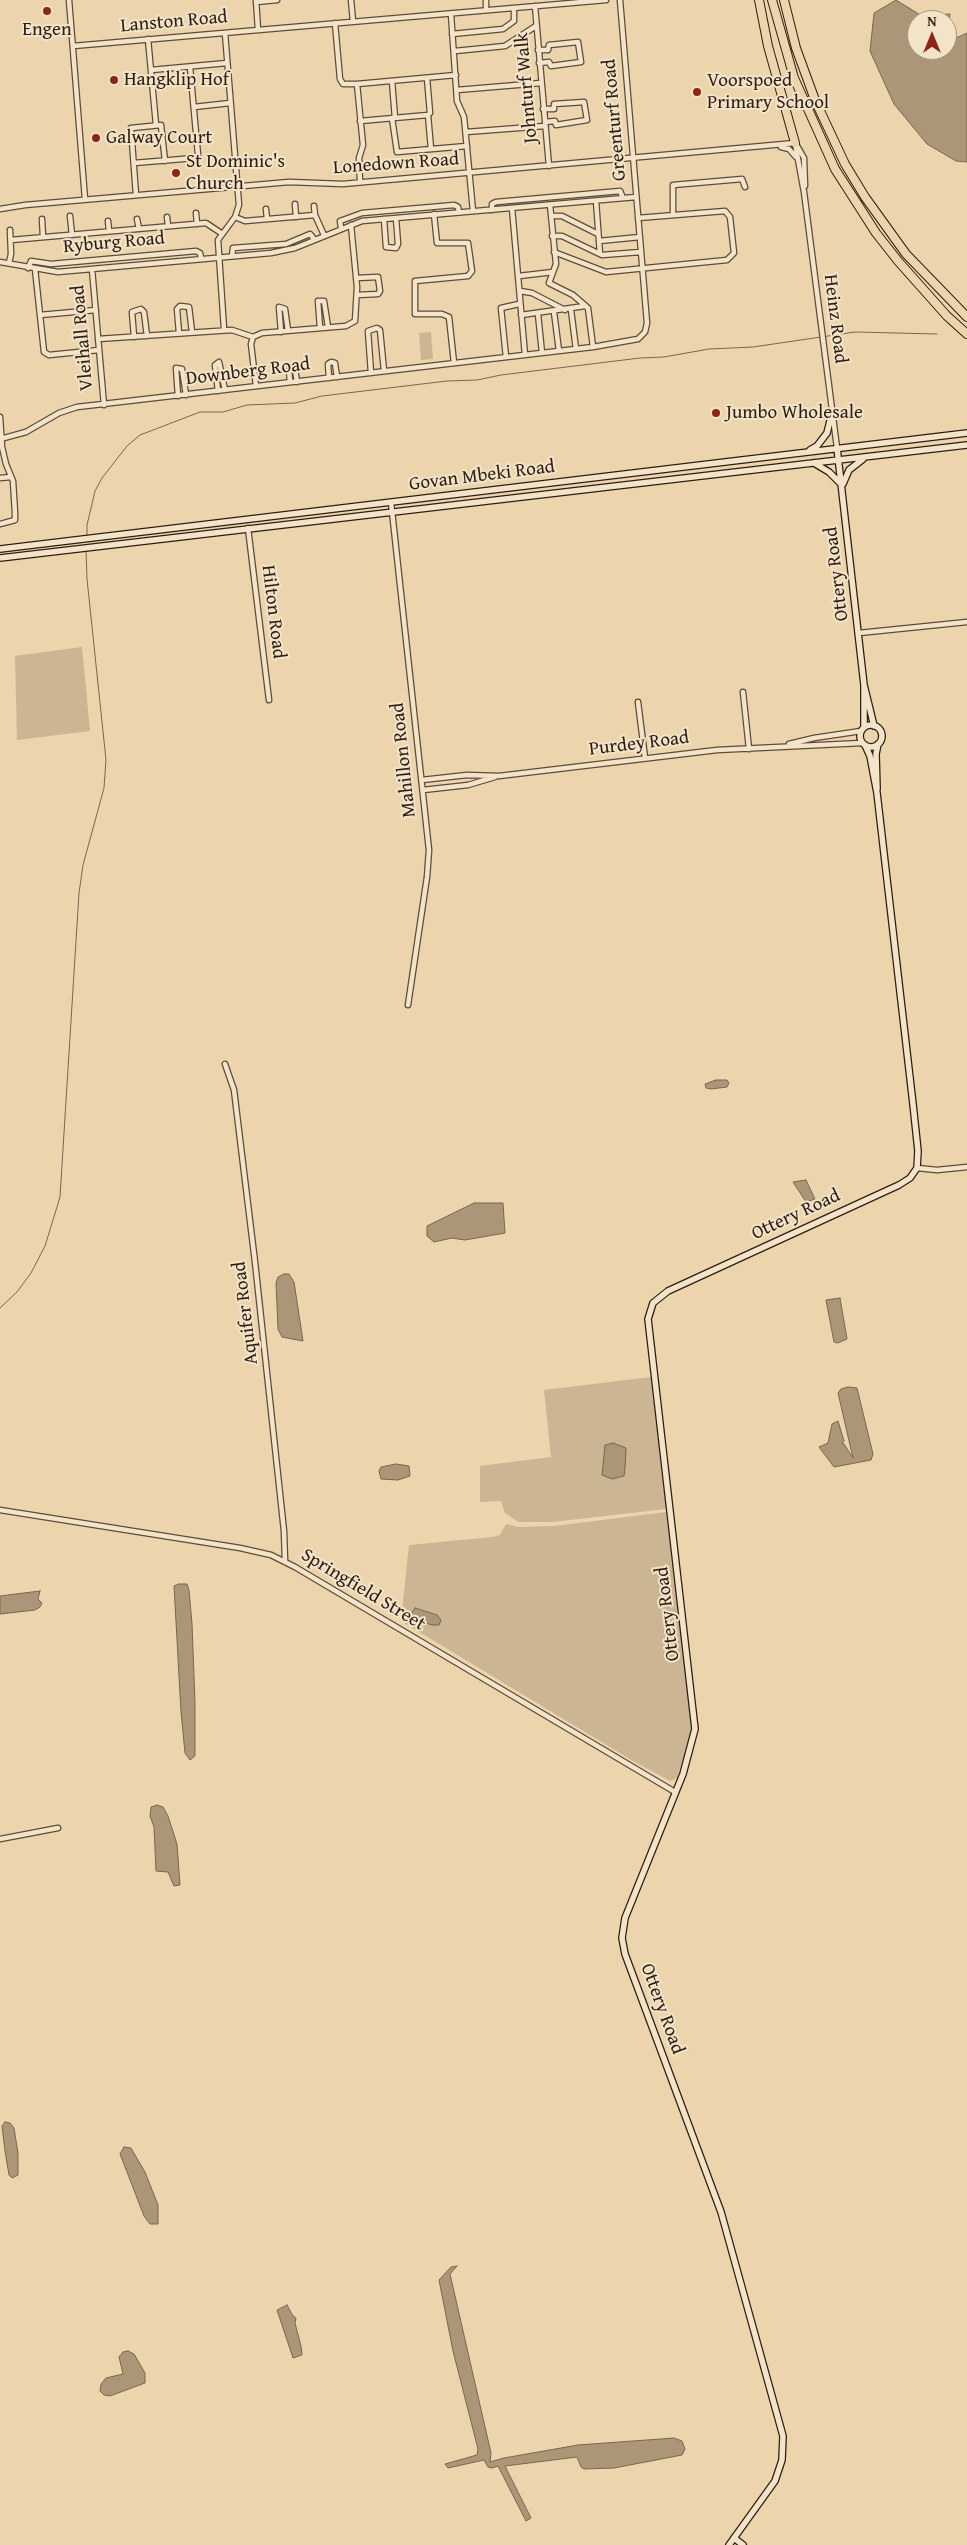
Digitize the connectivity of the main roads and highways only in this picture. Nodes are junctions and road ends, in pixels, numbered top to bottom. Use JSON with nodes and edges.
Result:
{"nodes":[{"id":1,"x":759,"y":0,"type":"edge"},
{"id":2,"x":772,"y":0,"type":"edge"},
{"id":3,"x":784,"y":0,"type":"edge"},
{"id":4,"x":795,"y":143,"type":"road end"},
{"id":5,"x":967,"y":317,"type":"edge"},
{"id":6,"x":967,"y":334,"type":"edge"}],
"edges":[{"from":1,"to":4,"type":"highway"},
{"from":2,"to":6,"type":"highway"},
{"from":3,"to":5,"type":"highway"}]}
